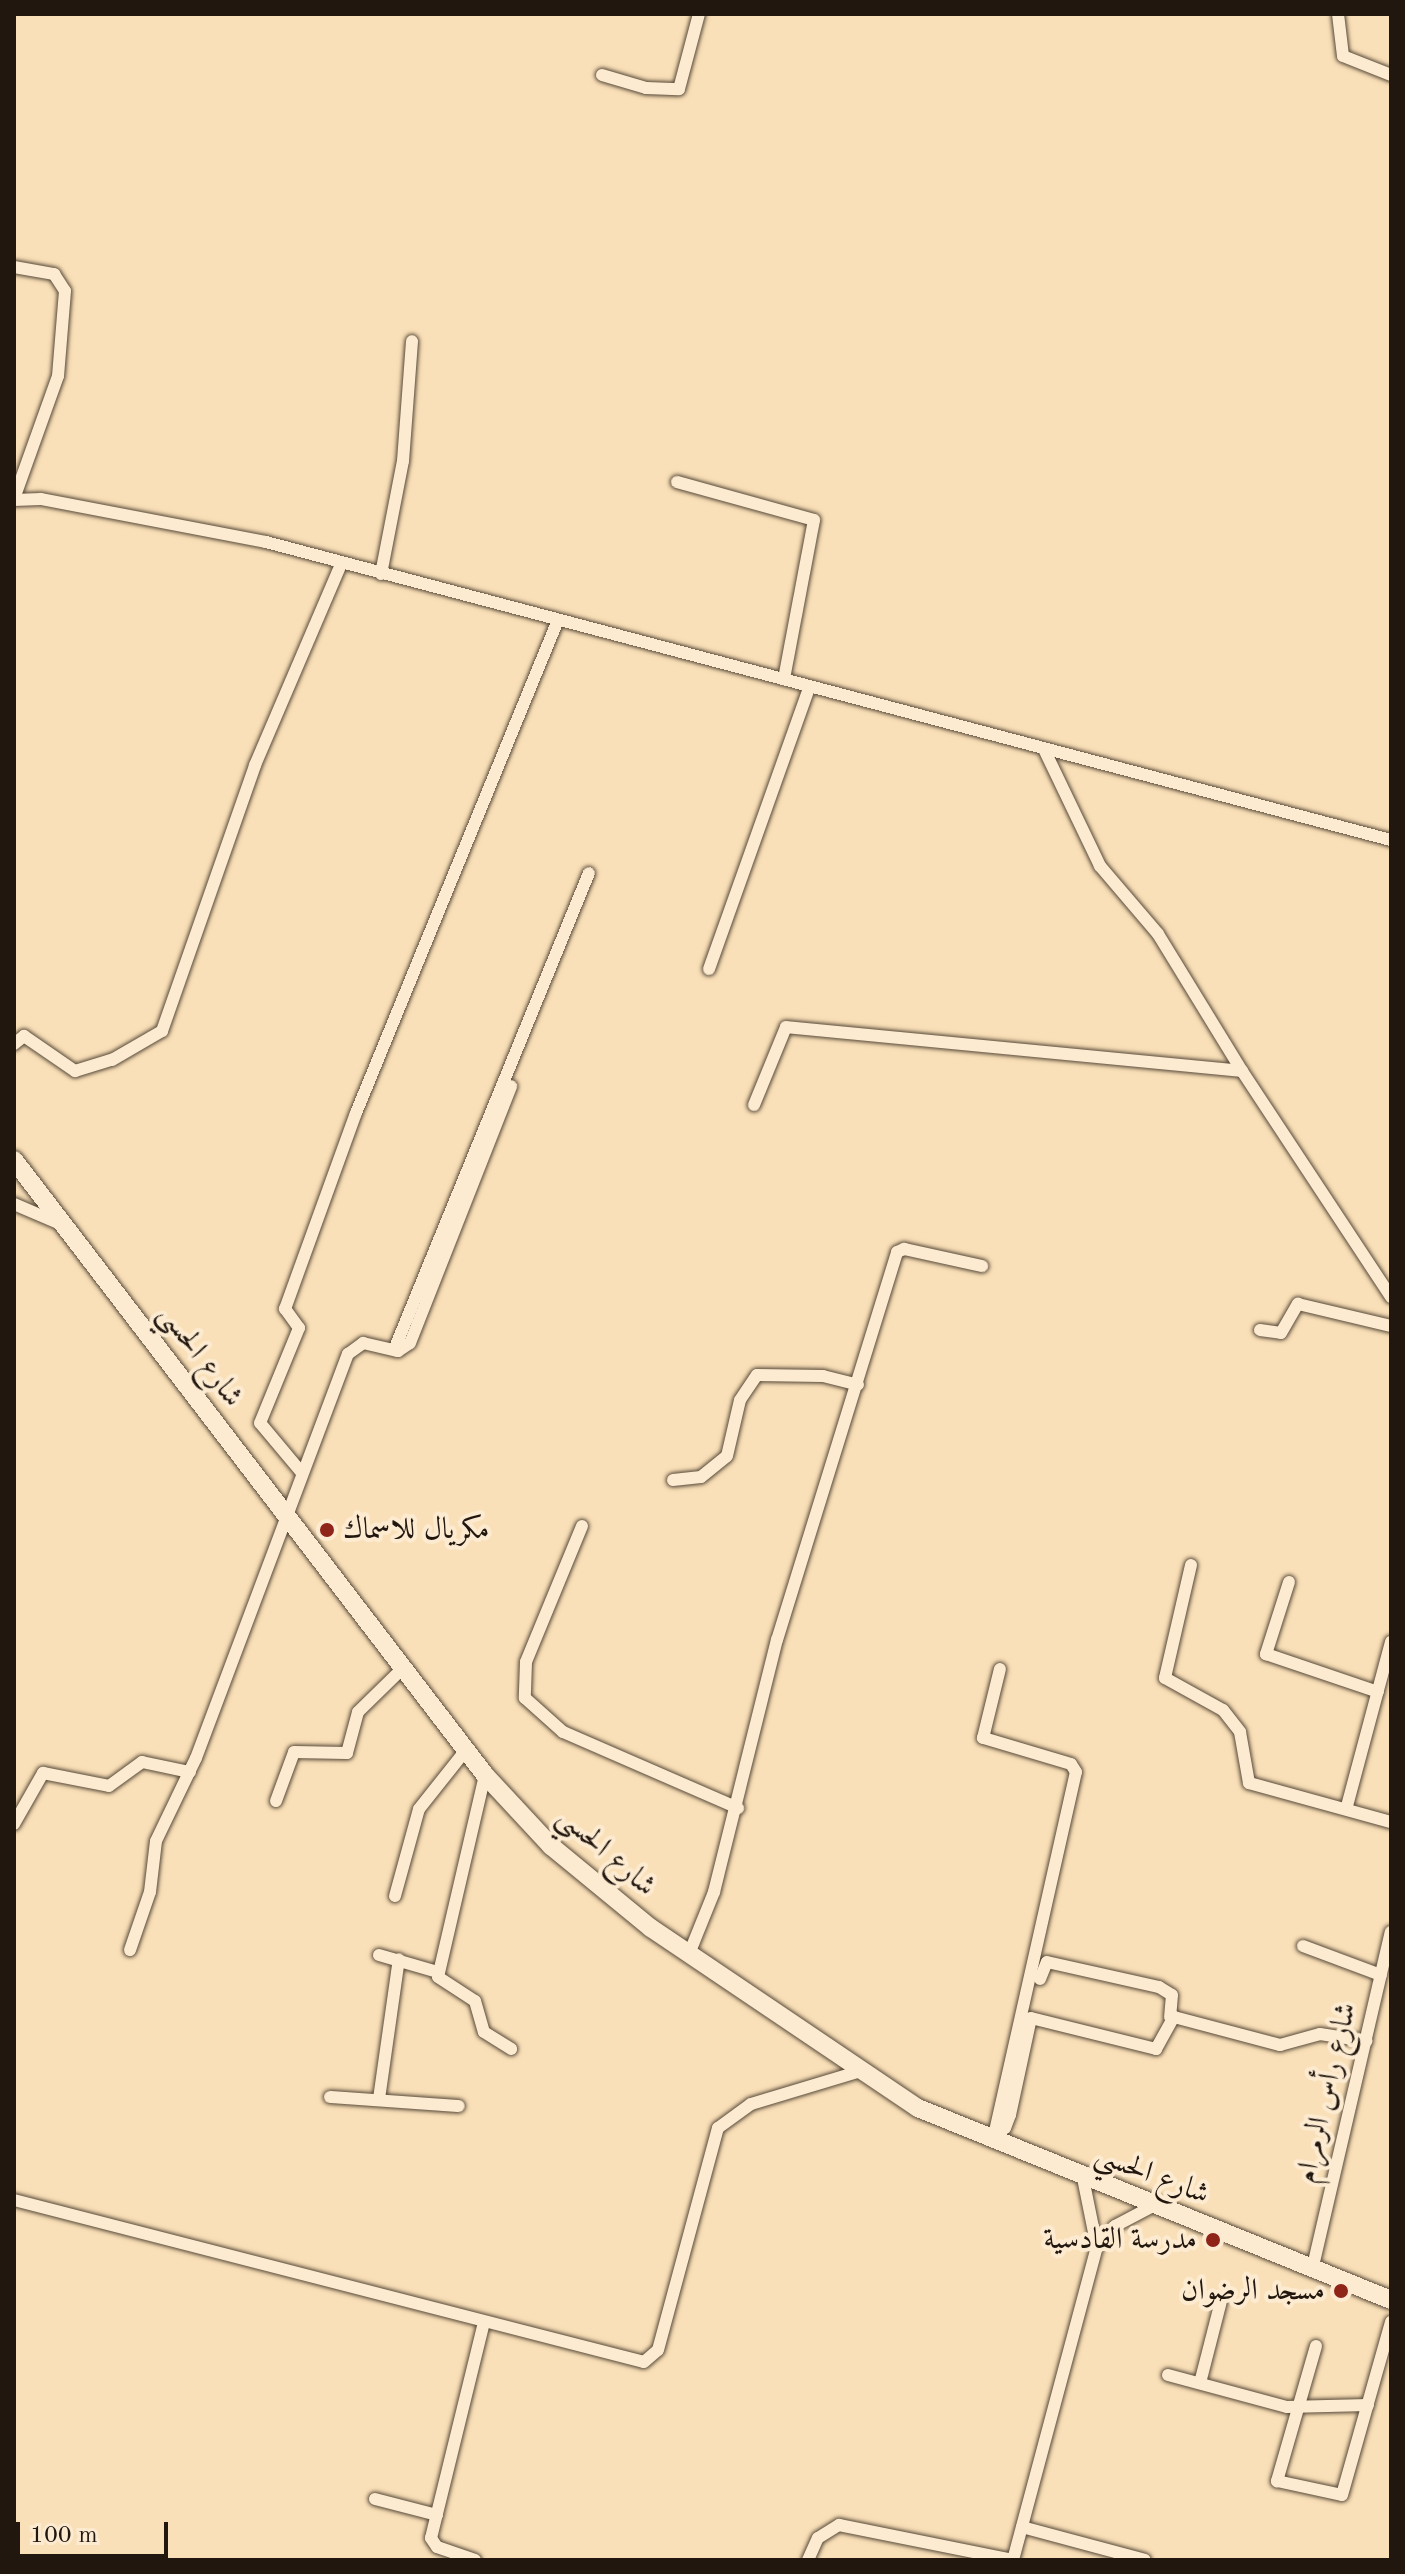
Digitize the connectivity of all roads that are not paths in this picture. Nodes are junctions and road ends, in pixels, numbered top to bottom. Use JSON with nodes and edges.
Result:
{"nodes":[{"id":1,"x":699,"y":14,"type":"edge"},
{"id":2,"x":1338,"y":14,"type":"edge"},
{"id":3,"x":602,"y":75,"type":"dead end"},
{"id":4,"x":1391,"y":75,"type":"edge"},
{"id":5,"x":14,"y":267,"type":"edge"},
{"id":6,"x":412,"y":341,"type":"dead end"},
{"id":7,"x":677,"y":482,"type":"dead end"},
{"id":8,"x":14,"y":499,"type":"edge"},
{"id":9,"x":341,"y":564,"type":"junction"},
{"id":10,"x":381,"y":574,"type":"junction"},
{"id":11,"x":558,"y":620,"type":"junction"},
{"id":12,"x":784,"y":679,"type":"junction"},
{"id":13,"x":810,"y":686,"type":"junction"},
{"id":14,"x":1044,"y":749,"type":"junction"},
{"id":15,"x":1391,"y":840,"type":"edge"},
{"id":16,"x":589,"y":873,"type":"dead end"},
{"id":17,"x":709,"y":969,"type":"dead end"},
{"id":18,"x":14,"y":1044,"type":"edge"},
{"id":19,"x":1242,"y":1071,"type":"junction"},
{"id":20,"x":511,"y":1086,"type":"dead end"},
{"id":21,"x":754,"y":1105,"type":"dead end"},
{"id":22,"x":14,"y":1160,"type":"edge"},
{"id":23,"x":14,"y":1204,"type":"edge"},
{"id":24,"x":66,"y":1226,"type":"junction"},
{"id":25,"x":982,"y":1266,"type":"dead end"},
{"id":26,"x":1391,"y":1297,"type":"edge"},
{"id":27,"x":1391,"y":1326,"type":"edge"},
{"id":28,"x":1260,"y":1330,"type":"dead end"},
{"id":29,"x":394,"y":1350,"type":"junction"},
{"id":30,"x":858,"y":1385,"type":"junction"},
{"id":31,"x":302,"y":1473,"type":"junction"},
{"id":32,"x":673,"y":1480,"type":"dead end"},
{"id":33,"x":288,"y":1515,"type":"junction"},
{"id":34,"x":582,"y":1526,"type":"dead end"},
{"id":35,"x":1191,"y":1565,"type":"dead end"},
{"id":36,"x":1289,"y":1582,"type":"dead end"},
{"id":37,"x":1391,"y":1642,"type":"edge"},
{"id":38,"x":403,"y":1668,"type":"junction"},
{"id":39,"x":1000,"y":1669,"type":"dead end"},
{"id":40,"x":1378,"y":1692,"type":"junction"},
{"id":41,"x":466,"y":1750,"type":"junction"},
{"id":42,"x":190,"y":1772,"type":"junction"},
{"id":43,"x":485,"y":1775,"type":"junction"},
{"id":44,"x":276,"y":1801,"type":"dead end"},
{"id":45,"x":1347,"y":1806,"type":"junction"},
{"id":46,"x":738,"y":1808,"type":"junction"},
{"id":47,"x":17,"y":1810,"type":"edge"},
{"id":48,"x":1391,"y":1822,"type":"edge"},
{"id":49,"x":14,"y":1824,"type":"edge"},
{"id":50,"x":395,"y":1896,"type":"dead end"},
{"id":51,"x":1391,"y":1932,"type":"edge"},
{"id":52,"x":1303,"y":1946,"type":"dead end"},
{"id":53,"x":130,"y":1950,"type":"dead end"},
{"id":54,"x":689,"y":1954,"type":"junction"},
{"id":55,"x":379,"y":1955,"type":"dead end"},
{"id":56,"x":399,"y":1959,"type":"junction"},
{"id":57,"x":1385,"y":1968,"type":"edge"},
{"id":58,"x":438,"y":1972,"type":"junction"},
{"id":59,"x":1034,"y":1985,"type":"junction"},
{"id":60,"x":1170,"y":2017,"type":"junction"},
{"id":61,"x":1031,"y":2018,"type":"junction"},
{"id":62,"x":1366,"y":2041,"type":"junction"},
{"id":63,"x":511,"y":2049,"type":"dead end"},
{"id":64,"x":858,"y":2072,"type":"junction"},
{"id":65,"x":330,"y":2097,"type":"dead end"},
{"id":66,"x":379,"y":2099,"type":"junction"},
{"id":67,"x":459,"y":2106,"type":"dead end"},
{"id":68,"x":994,"y":2137,"type":"junction"},
{"id":69,"x":1083,"y":2178,"type":"junction"},
{"id":70,"x":14,"y":2200,"type":"edge"},
{"id":71,"x":1153,"y":2206,"type":"junction"},
{"id":72,"x":1097,"y":2247,"type":"junction"},
{"id":73,"x":1313,"y":2266,"type":"junction"},
{"id":74,"x":1391,"y":2300,"type":"edge"},
{"id":75,"x":1221,"y":2301,"type":"dead end"},
{"id":76,"x":1391,"y":2322,"type":"edge"},
{"id":77,"x":484,"y":2323,"type":"junction"},
{"id":78,"x":1316,"y":2346,"type":"dead end"},
{"id":79,"x":1168,"y":2375,"type":"dead end"},
{"id":80,"x":1200,"y":2383,"type":"junction"},
{"id":81,"x":1368,"y":2405,"type":"junction"},
{"id":82,"x":1299,"y":2406,"type":"junction"},
{"id":83,"x":375,"y":2499,"type":"dead end"},
{"id":84,"x":437,"y":2515,"type":"junction"},
{"id":85,"x":1022,"y":2527,"type":"junction"},
{"id":86,"x":475,"y":2560,"type":"edge"},
{"id":87,"x":808,"y":2560,"type":"edge"},
{"id":88,"x":1145,"y":2560,"type":"edge"}],
"edges":[{"from":1,"to":3,"type":"street"},
{"from":2,"to":4,"type":"street"},
{"from":5,"to":8,"type":"street"},
{"from":6,"to":10,"type":"street"},
{"from":7,"to":12,"type":"street"},
{"from":8,"to":9,"type":"street"},
{"from":9,"to":10,"type":"street"},
{"from":9,"to":18,"type":"street"},
{"from":10,"to":11,"type":"street"},
{"from":11,"to":12,"type":"street"},
{"from":11,"to":31,"type":"street"},
{"from":12,"to":13,"type":"street"},
{"from":13,"to":14,"type":"street"},
{"from":13,"to":17,"type":"street"},
{"from":14,"to":15,"type":"street"},
{"from":14,"to":19,"type":"street"},
{"from":16,"to":29,"type":"street"},
{"from":19,"to":21,"type":"street"},
{"from":19,"to":26,"type":"street"},
{"from":20,"to":29,"type":"street"},
{"from":22,"to":24,"type":"street","name":"شارع الحسي"},
{"from":23,"to":24,"type":"street"},
{"from":24,"to":33,"type":"street","name":"شارع الحسي"},
{"from":25,"to":30,"type":"street"},
{"from":27,"to":28,"type":"street"},
{"from":29,"to":31,"type":"street"},
{"from":30,"to":32,"type":"street"},
{"from":30,"to":46,"type":"street"},
{"from":31,"to":33,"type":"street"},
{"from":33,"to":38,"type":"street","name":"شارع الحسي"},
{"from":33,"to":42,"type":"street"},
{"from":34,"to":46,"type":"street"},
{"from":35,"to":45,"type":"street"},
{"from":36,"to":40,"type":"street"},
{"from":37,"to":40,"type":"street"},
{"from":38,"to":41,"type":"street","name":"شارع الحسي"},
{"from":38,"to":44,"type":"street"},
{"from":39,"to":59,"type":"street"},
{"from":40,"to":45,"type":"street"},
{"from":41,"to":43,"type":"street","name":"شارع الحسي"},
{"from":41,"to":50,"type":"street"},
{"from":42,"to":47,"type":"street"},
{"from":42,"to":53,"type":"street"},
{"from":43,"to":54,"type":"street","name":"شارع الحسي"},
{"from":43,"to":58,"type":"street"},
{"from":45,"to":48,"type":"street"},
{"from":46,"to":54,"type":"street"},
{"from":47,"to":49,"type":"street"},
{"from":51,"to":57,"type":"street","name":"شارع رأس الرمرام"},
{"from":52,"to":57,"type":"street"},
{"from":54,"to":64,"type":"street","name":"شارع الحسي"},
{"from":55,"to":56,"type":"street"},
{"from":56,"to":58,"type":"street"},
{"from":56,"to":66,"type":"street"},
{"from":57,"to":62,"type":"street","name":"شارع رأس الرمرام"},
{"from":58,"to":63,"type":"street"},
{"from":59,"to":60,"type":"street"},
{"from":59,"to":61,"type":"street"},
{"from":59,"to":68,"type":"street"},
{"from":60,"to":61,"type":"street"},
{"from":60,"to":62,"type":"street"},
{"from":61,"to":68,"type":"street"},
{"from":62,"to":73,"type":"street","name":"شارع رأس الرمرام"},
{"from":64,"to":68,"type":"street","name":"شارع الحسي"},
{"from":64,"to":77,"type":"street"},
{"from":65,"to":66,"type":"street"},
{"from":66,"to":67,"type":"street"},
{"from":68,"to":69,"type":"street","name":"شارع الحسي"},
{"from":69,"to":71,"type":"street","name":"شارع الحسي"},
{"from":69,"to":72,"type":"street"},
{"from":70,"to":77,"type":"street"},
{"from":71,"to":72,"type":"street"},
{"from":71,"to":73,"type":"street","name":"شارع الحسي"},
{"from":72,"to":85,"type":"street"},
{"from":73,"to":74,"type":"street","name":"شارع الحسي"},
{"from":75,"to":80,"type":"street"},
{"from":76,"to":81,"type":"street"},
{"from":77,"to":84,"type":"street"},
{"from":78,"to":82,"type":"street"},
{"from":79,"to":80,"type":"street"},
{"from":80,"to":82,"type":"street"},
{"from":81,"to":82,"type":"street"},
{"from":81,"to":82,"type":"street"},
{"from":83,"to":84,"type":"street"},
{"from":84,"to":86,"type":"street"},
{"from":85,"to":87,"type":"street"},
{"from":85,"to":88,"type":"street"}]}
